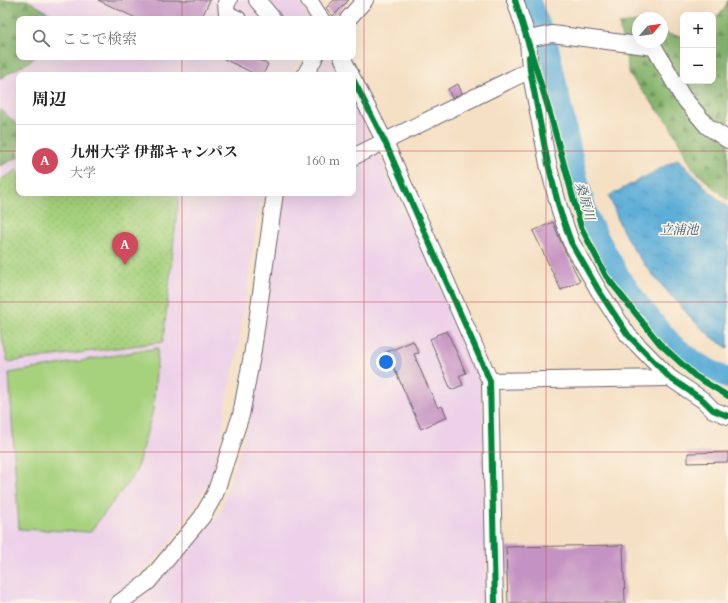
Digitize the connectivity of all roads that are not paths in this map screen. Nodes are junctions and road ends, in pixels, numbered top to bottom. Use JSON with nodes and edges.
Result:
{"nodes":[{"id":1,"x":229,"y":0,"type":"edge"},
{"id":2,"x":256,"y":0,"type":"edge"},
{"id":3,"x":309,"y":0,"type":"edge"},
{"id":4,"x":365,"y":0,"type":"edge"},
{"id":5,"x":515,"y":0,"type":"edge"},
{"id":6,"x":231,"y":16,"type":"edge"},
{"id":7,"x":270,"y":16,"type":"edge"},
{"id":8,"x":319,"y":16,"type":"edge"},
{"id":9,"x":351,"y":16,"type":"edge"},
{"id":10,"x":528,"y":39,"type":"junction"},
{"id":11,"x":344,"y":60,"type":"edge"},
{"id":12,"x":530,"y":70,"type":"junction"},
{"id":13,"x":350,"y":72,"type":"edge"},
{"id":14,"x":356,"y":85,"type":"edge"},
{"id":15,"x":728,"y":140,"type":"edge"},
{"id":16,"x":384,"y":142,"type":"junction"},
{"id":17,"x":356,"y":156,"type":"edge"},
{"id":18,"x":275,"y":196,"type":"edge"},
{"id":19,"x":670,"y":378,"type":"junction"},
{"id":20,"x":490,"y":381,"type":"junction"},
{"id":21,"x":728,"y":416,"type":"edge"},
{"id":22,"x":119,"y":603,"type":"edge"},
{"id":23,"x":495,"y":603,"type":"edge"}],
"edges":[{"from":1,"to":6,"type":"street"},
{"from":2,"to":7,"type":"street"},
{"from":3,"to":8,"type":"street"},
{"from":4,"to":9,"type":"street"},
{"from":5,"to":10,"type":"street"},
{"from":10,"to":12,"type":"street"},
{"from":10,"to":15,"type":"street"},
{"from":11,"to":13,"type":"street"},
{"from":12,"to":16,"type":"street"},
{"from":12,"to":19,"type":"street"},
{"from":14,"to":16,"type":"street"},
{"from":16,"to":17,"type":"street"},
{"from":16,"to":20,"type":"street"},
{"from":18,"to":22,"type":"street"},
{"from":19,"to":20,"type":"street"},
{"from":19,"to":21,"type":"street"},
{"from":20,"to":23,"type":"street"}]}
